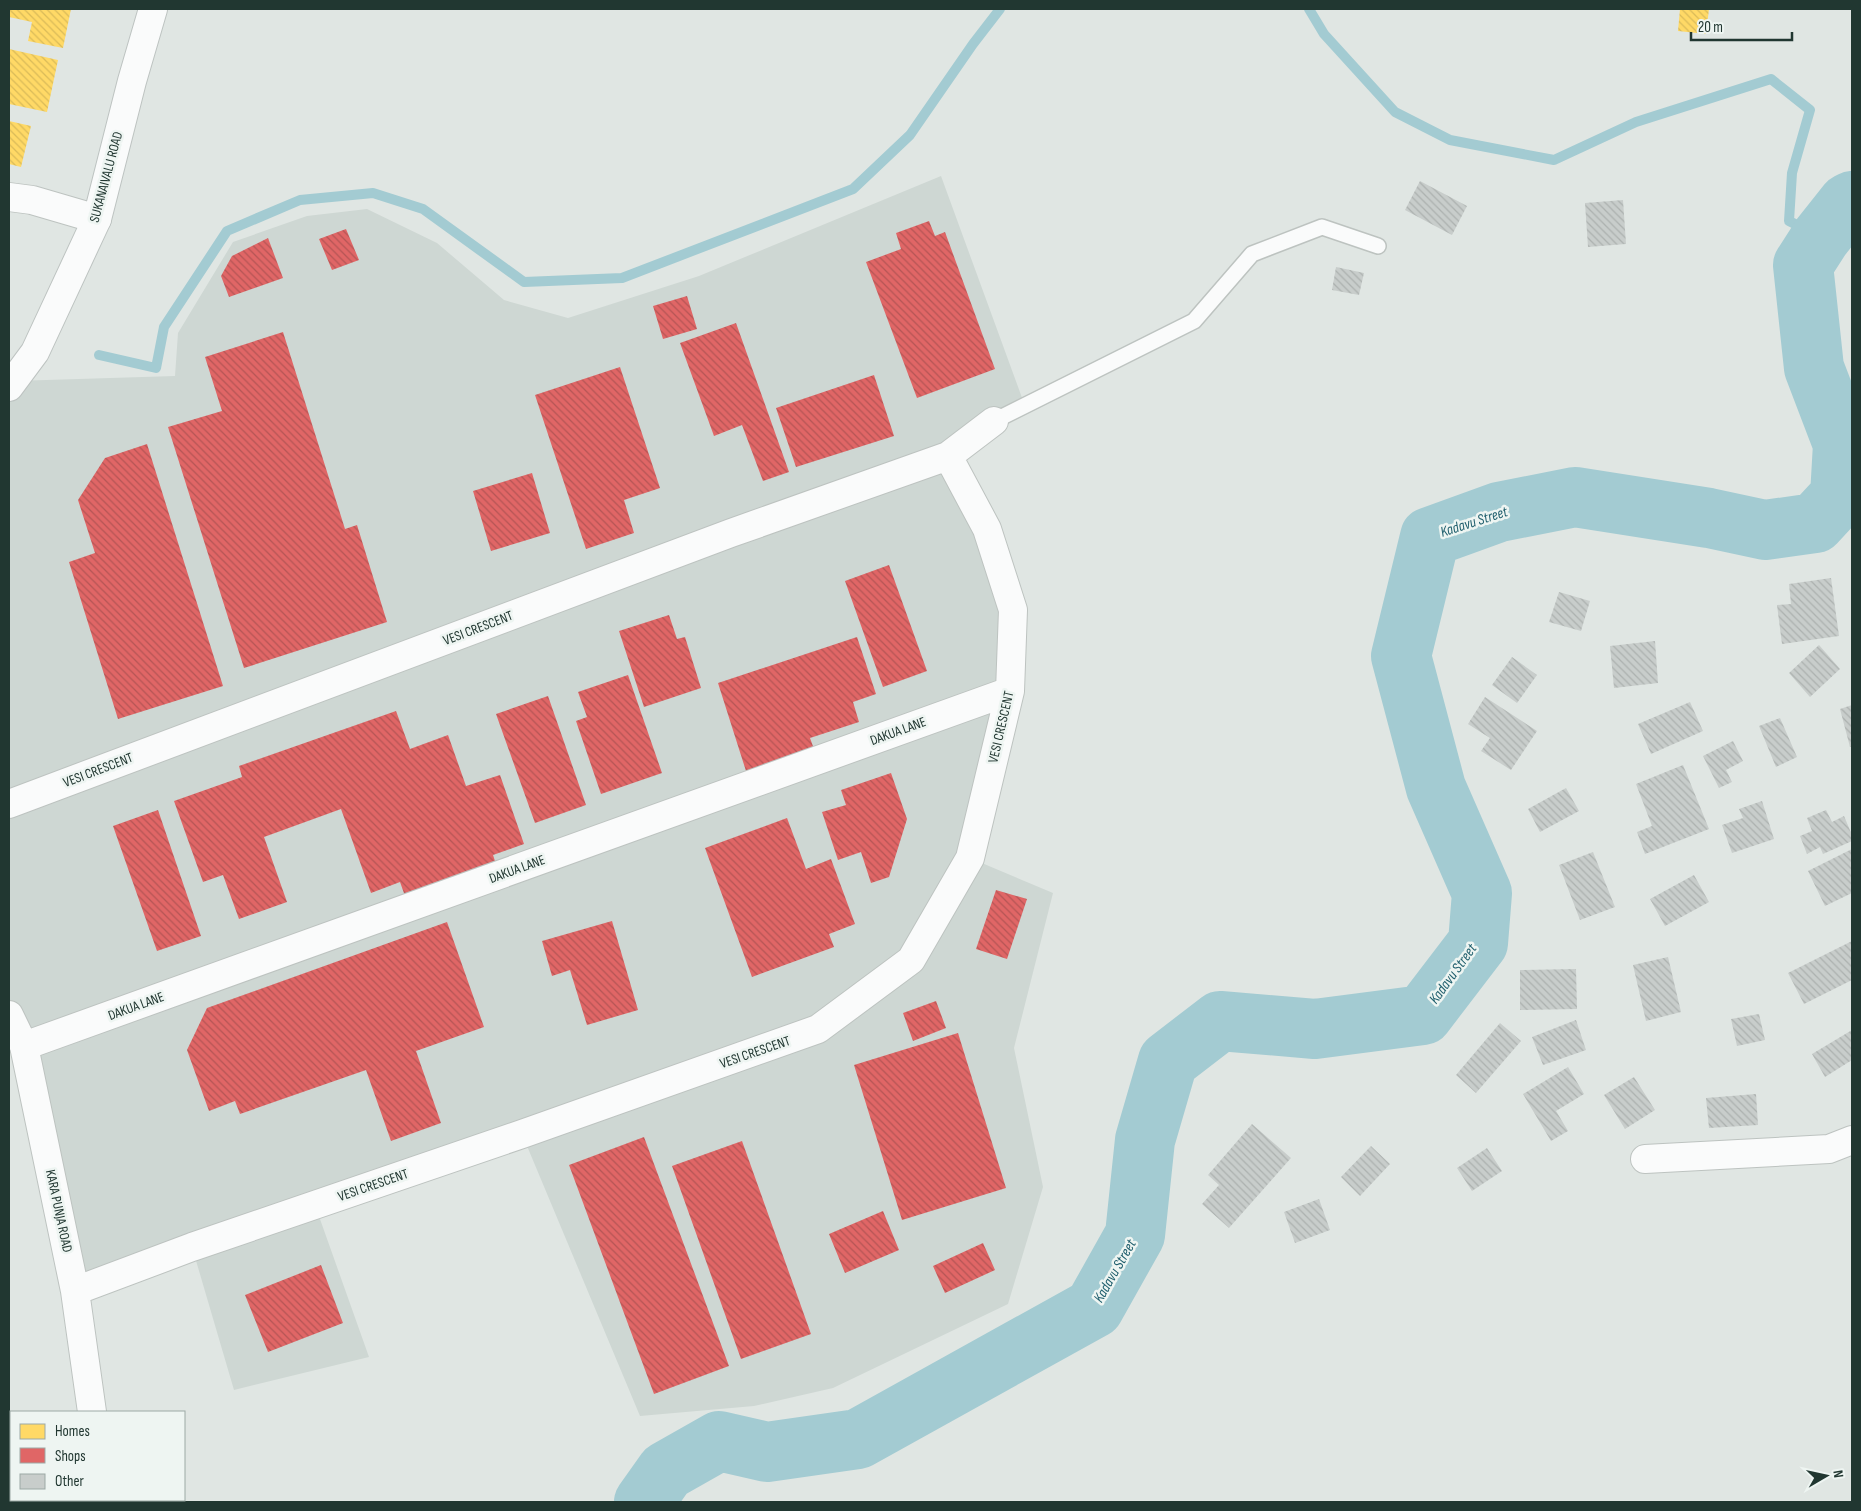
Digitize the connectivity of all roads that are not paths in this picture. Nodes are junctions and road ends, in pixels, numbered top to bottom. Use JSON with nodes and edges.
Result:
{"nodes":[{"id":1,"x":153,"y":9,"type":"edge"},
{"id":2,"x":9,"y":197,"type":"edge"},
{"id":3,"x":97,"y":219,"type":"junction"},
{"id":4,"x":1378,"y":246,"type":"dead end"},
{"id":5,"x":9,"y":388,"type":"edge"},
{"id":6,"x":994,"y":421,"type":"joint"},
{"id":7,"x":948,"y":456,"type":"junction"},
{"id":8,"x":1010,"y":691,"type":"junction"},
{"id":9,"x":9,"y":804,"type":"edge"},
{"id":10,"x":9,"y":1015,"type":"edge"},
{"id":11,"x":24,"y":1046,"type":"junction"},
{"id":12,"x":1852,"y":1140,"type":"edge"},
{"id":13,"x":1645,"y":1159,"type":"dead end"},
{"id":14,"x":75,"y":1291,"type":"junction"},
{"id":15,"x":92,"y":1411,"type":"edge"}],
"edges":[{"from":1,"to":3,"type":"street","name":"SUKANAIVALU ROAD"},
{"from":2,"to":3,"type":"street"},
{"from":3,"to":5,"type":"street","name":"SUKANAIVALU ROAD"},
{"from":4,"to":6,"type":"lane"},
{"from":6,"to":7,"type":"street","name":"VESI CRESCENT"},
{"from":7,"to":8,"type":"street","name":"VESI CRESCENT"},
{"from":7,"to":9,"type":"street","name":"VESI CRESCENT"},
{"from":8,"to":11,"type":"street","name":"DAKUA LANE"},
{"from":8,"to":14,"type":"street","name":"VESI CRESCENT"},
{"from":10,"to":11,"type":"street","name":"KARA PUNJA ROAD"},
{"from":11,"to":14,"type":"street","name":"KARA PUNJA ROAD"},
{"from":12,"to":13,"type":"street"},
{"from":14,"to":15,"type":"street","name":"KARA PUNJA ROAD"}]}
